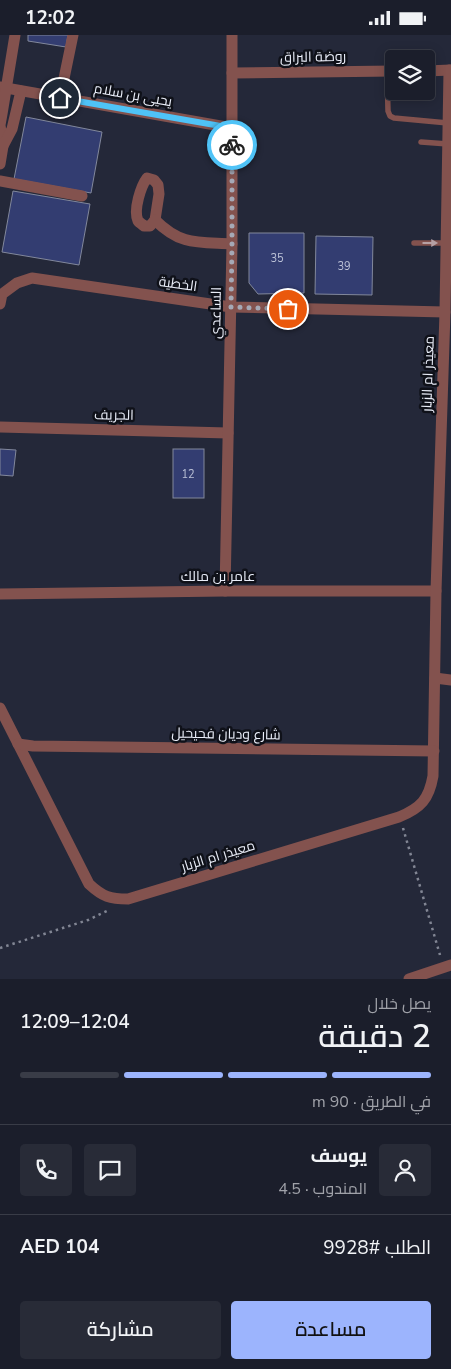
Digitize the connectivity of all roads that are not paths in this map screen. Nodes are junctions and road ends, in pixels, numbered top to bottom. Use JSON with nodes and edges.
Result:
{"nodes":[{"id":1,"x":15,"y":35,"type":"edge"},
{"id":2,"x":73,"y":35,"type":"edge"},
{"id":3,"x":232,"y":35,"type":"edge"},
{"id":4,"x":385,"y":71,"type":"edge"},
{"id":5,"x":435,"y":71,"type":"edge"},
{"id":6,"x":450,"y":71,"type":"edge"},
{"id":7,"x":232,"y":73,"type":"junction"},
{"id":8,"x":3,"y":87,"type":"edge"},
{"id":9,"x":21,"y":91,"type":"junction"},
{"id":10,"x":60,"y":98,"type":"junction"},
{"id":11,"x":389,"y":100,"type":"edge"},
{"id":12,"x":448,"y":123,"type":"junction"},
{"id":13,"x":232,"y":128,"type":"junction"},
{"id":14,"x":421,"y":143,"type":"dead end"},
{"id":15,"x":448,"y":144,"type":"junction"},
{"id":16,"x":3,"y":146,"type":"junction"},
{"id":17,"x":0,"y":164,"type":"edge"},
{"id":18,"x":0,"y":181,"type":"edge"},
{"id":19,"x":82,"y":196,"type":"dead end"},
{"id":20,"x":155,"y":220,"type":"dead end"},
{"id":21,"x":414,"y":243,"type":"dead end"},
{"id":22,"x":446,"y":243,"type":"junction"},
{"id":23,"x":232,"y":244,"type":"junction"},
{"id":24,"x":1,"y":299,"type":"edge"},
{"id":25,"x":231,"y":307,"type":"junction"},
{"id":26,"x":445,"y":312,"type":"junction"},
{"id":27,"x":0,"y":427,"type":"edge"},
{"id":28,"x":228,"y":433,"type":"junction"},
{"id":29,"x":225,"y":591,"type":"junction"},
{"id":30,"x":436,"y":591,"type":"junction"},
{"id":31,"x":0,"y":594,"type":"edge"},
{"id":32,"x":435,"y":678,"type":"junction"},
{"id":33,"x":451,"y":680,"type":"edge"},
{"id":34,"x":0,"y":708,"type":"edge"},
{"id":35,"x":18,"y":744,"type":"junction"},
{"id":36,"x":434,"y":751,"type":"junction"},
{"id":37,"x":447,"y":966,"type":"edge"},
{"id":38,"x":412,"y":979,"type":"edge"}],
"edges":[{"from":1,"to":8,"type":"street"},
{"from":2,"to":10,"type":"street"},
{"from":3,"to":7,"type":"street","name":"الساعدي"},
{"from":4,"to":7,"type":"street","name":"روضة البراق"},
{"from":5,"to":6,"type":"street"},
{"from":6,"to":12,"type":"street","name":"معيذر ام الزبار"},
{"from":7,"to":13,"type":"street","name":"الساعدي"},
{"from":8,"to":9,"type":"street","name":"يحيى بن سلام"},
{"from":8,"to":16,"type":"street"},
{"from":9,"to":10,"type":"street","name":"يحيى بن سلام"},
{"from":9,"to":16,"type":"street"},
{"from":10,"to":13,"type":"street","name":"يحيى بن سلام"},
{"from":11,"to":12,"type":"lane"},
{"from":12,"to":15,"type":"street","name":"معيذر ام الزبار"},
{"from":13,"to":23,"type":"street","name":"الساعدي"},
{"from":14,"to":15,"type":"lane"},
{"from":15,"to":22,"type":"street","name":"معيذر ام الزبار"},
{"from":16,"to":17,"type":"street"},
{"from":18,"to":19,"type":"street"},
{"from":20,"to":23,"type":"street"},
{"from":21,"to":22,"type":"lane","one_way":true},
{"from":22,"to":26,"type":"street","name":"معيذر ام الزبار"},
{"from":23,"to":25,"type":"street","name":"الساعدي"},
{"from":24,"to":25,"type":"street","name":"الخطية"},
{"from":25,"to":26,"type":"street","name":"الخطية"},
{"from":25,"to":28,"type":"street","name":"الساعدي"},
{"from":26,"to":30,"type":"street","name":"معيذر ام الزبار"},
{"from":27,"to":28,"type":"street","name":"الجريف"},
{"from":28,"to":29,"type":"street","name":"الساعدي"},
{"from":29,"to":30,"type":"street","name":"عامر بن مالك"},
{"from":29,"to":31,"type":"street","name":"عامر بن مالك"},
{"from":30,"to":32,"type":"street","name":"معيذر ام الزبار"},
{"from":32,"to":33,"type":"street"},
{"from":32,"to":36,"type":"street","name":"معيذر ام الزبار"},
{"from":34,"to":35,"type":"street","name":"معيذر ام الزبار"},
{"from":35,"to":36,"type":"street","name":"شارع وديان فحيحيل"},
{"from":35,"to":36,"type":"street","name":"معيذر ام الزبار"},
{"from":37,"to":38,"type":"street"}]}
